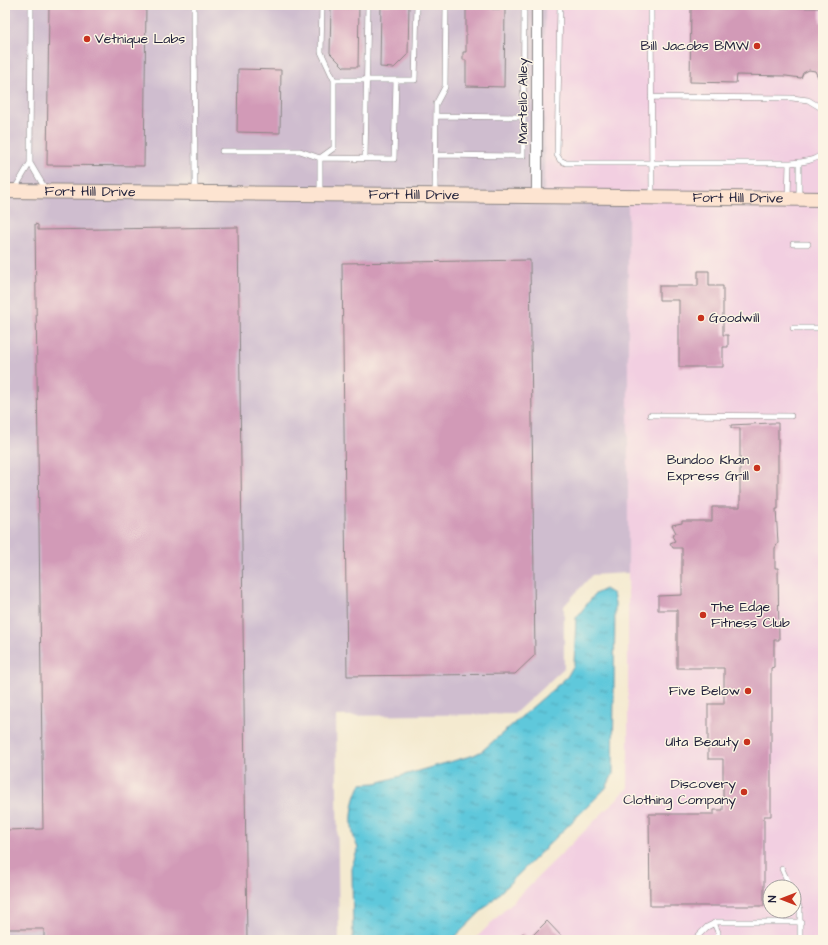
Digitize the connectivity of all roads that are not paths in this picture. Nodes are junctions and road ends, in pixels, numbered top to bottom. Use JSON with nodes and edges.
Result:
{"nodes":[{"id":1,"x":31,"y":5,"type":"edge"},
{"id":2,"x":194,"y":5,"type":"edge"},
{"id":3,"x":322,"y":5,"type":"edge"},
{"id":4,"x":368,"y":5,"type":"edge"},
{"id":5,"x":416,"y":5,"type":"edge"},
{"id":6,"x":446,"y":5,"type":"edge"},
{"id":7,"x":524,"y":5,"type":"edge"},
{"id":8,"x":537,"y":5,"type":"edge"},
{"id":9,"x":560,"y":5,"type":"edge"},
{"id":10,"x":651,"y":5,"type":"edge"},
{"id":11,"x":334,"y":80,"type":"junction"},
{"id":12,"x":367,"y":80,"type":"junction"},
{"id":13,"x":396,"y":80,"type":"junction"},
{"id":14,"x":651,"y":97,"type":"junction"},
{"id":15,"x":823,"y":109,"type":"edge"},
{"id":16,"x":436,"y":116,"type":"junction"},
{"id":17,"x":523,"y":117,"type":"junction"},
{"id":18,"x":222,"y":151,"type":"dead end"},
{"id":19,"x":823,"y":153,"type":"edge"},
{"id":20,"x":435,"y":155,"type":"junction"},
{"id":21,"x":320,"y":158,"type":"junction"},
{"id":22,"x":365,"y":158,"type":"junction"},
{"id":23,"x":652,"y":162,"type":"junction"},
{"id":24,"x":789,"y":162,"type":"junction"},
{"id":25,"x":799,"y":162,"type":"junction"},
{"id":26,"x":30,"y":163,"type":"junction"},
{"id":27,"x":9,"y":191,"type":"edge"},
{"id":28,"x":47,"y":191,"type":"junction"},
{"id":29,"x":195,"y":193,"type":"junction"},
{"id":30,"x":320,"y":194,"type":"junction"},
{"id":31,"x":435,"y":195,"type":"junction"},
{"id":32,"x":537,"y":196,"type":"junction"},
{"id":33,"x":652,"y":197,"type":"junction"},
{"id":34,"x":793,"y":199,"type":"junction"},
{"id":35,"x":823,"y":199,"type":"edge"},
{"id":36,"x":793,"y":244,"type":"dead end"},
{"id":37,"x":808,"y":244,"type":"dead end"},
{"id":38,"x":793,"y":328,"type":"dead end"},
{"id":39,"x":823,"y":328,"type":"edge"},
{"id":40,"x":650,"y":415,"type":"dead end"},
{"id":41,"x":791,"y":416,"type":"dead end"},
{"id":42,"x":782,"y":868,"type":"dead end"},
{"id":43,"x":787,"y":879,"type":"edge"},
{"id":44,"x":801,"y":919,"type":"edge"},
{"id":45,"x":801,"y":922,"type":"junction"},
{"id":46,"x":714,"y":923,"type":"junction"},
{"id":47,"x":694,"y":940,"type":"edge"},
{"id":48,"x":718,"y":940,"type":"edge"},
{"id":49,"x":800,"y":940,"type":"edge"}],
"edges":[{"from":1,"to":26,"type":"lane"},
{"from":2,"to":29,"type":"lane"},
{"from":3,"to":11,"type":"lane"},
{"from":4,"to":12,"type":"lane"},
{"from":5,"to":13,"type":"lane"},
{"from":6,"to":16,"type":"lane"},
{"from":7,"to":17,"type":"lane"},
{"from":8,"to":32,"type":"street","name":"Martello Alley"},
{"from":9,"to":23,"type":"lane"},
{"from":10,"to":14,"type":"lane"},
{"from":11,"to":12,"type":"lane"},
{"from":11,"to":21,"type":"lane"},
{"from":12,"to":13,"type":"lane"},
{"from":12,"to":22,"type":"lane"},
{"from":13,"to":22,"type":"lane"},
{"from":14,"to":15,"type":"lane"},
{"from":14,"to":23,"type":"lane"},
{"from":16,"to":17,"type":"lane"},
{"from":16,"to":20,"type":"lane"},
{"from":17,"to":20,"type":"lane"},
{"from":18,"to":21,"type":"lane"},
{"from":19,"to":25,"type":"lane"},
{"from":20,"to":31,"type":"lane"},
{"from":21,"to":22,"type":"lane"},
{"from":21,"to":30,"type":"lane"},
{"from":23,"to":24,"type":"lane"},
{"from":23,"to":33,"type":"lane"},
{"from":24,"to":25,"type":"lane"},
{"from":24,"to":34,"type":"lane"},
{"from":25,"to":34,"type":"lane"},
{"from":26,"to":27,"type":"lane"},
{"from":26,"to":28,"type":"lane"},
{"from":27,"to":28,"type":"street","name":"Fort Hill Drive"},
{"from":28,"to":29,"type":"street","name":"Fort Hill Drive"},
{"from":29,"to":30,"type":"street","name":"Fort Hill Drive"},
{"from":30,"to":31,"type":"street","name":"Fort Hill Drive"},
{"from":31,"to":32,"type":"street","name":"Fort Hill Drive"},
{"from":32,"to":33,"type":"street","name":"Fort Hill Drive"},
{"from":33,"to":34,"type":"street","name":"Fort Hill Drive"},
{"from":34,"to":35,"type":"street","name":"Fort Hill Drive"},
{"from":36,"to":37,"type":"lane"},
{"from":38,"to":39,"type":"lane"},
{"from":40,"to":41,"type":"lane"},
{"from":42,"to":43,"type":"lane"},
{"from":44,"to":45,"type":"lane"},
{"from":45,"to":46,"type":"lane"},
{"from":45,"to":49,"type":"lane"},
{"from":46,"to":47,"type":"lane"},
{"from":46,"to":48,"type":"lane"}]}
